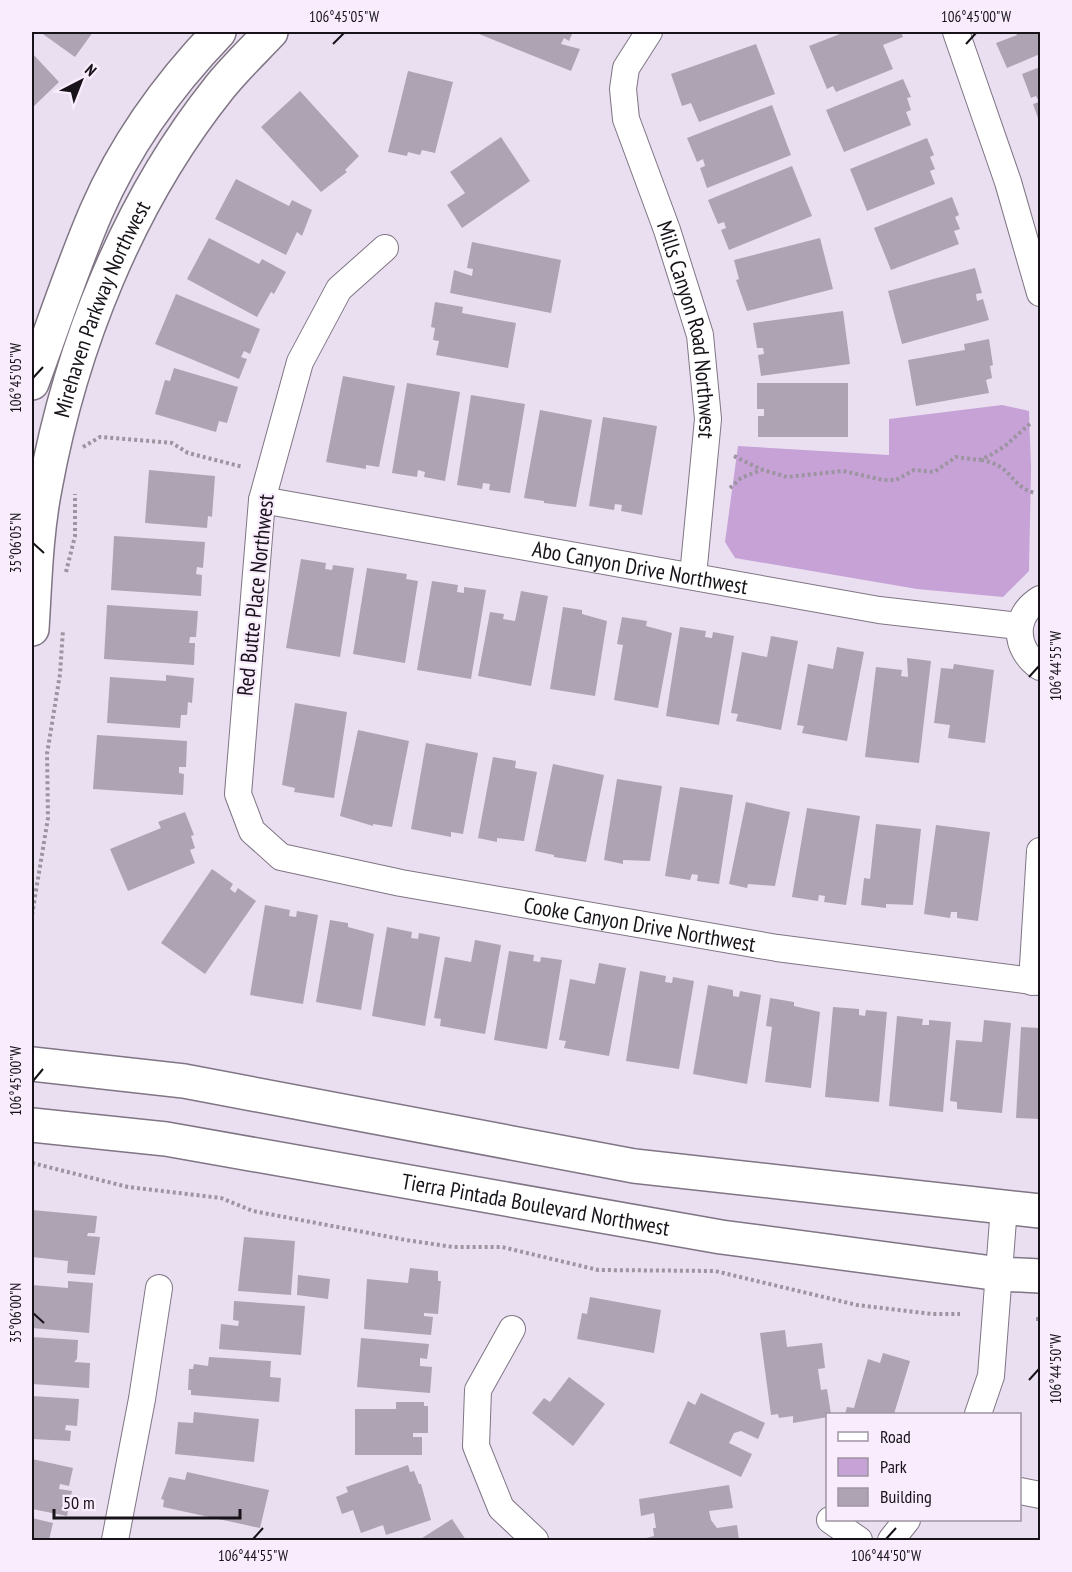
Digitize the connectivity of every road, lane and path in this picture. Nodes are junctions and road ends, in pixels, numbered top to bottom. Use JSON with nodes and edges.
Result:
{"nodes":[{"id":1,"x":219,"y":32,"type":"edge"},
{"id":2,"x":271,"y":32,"type":"edge"},
{"id":3,"x":649,"y":32,"type":"edge"},
{"id":4,"x":956,"y":32,"type":"edge"},
{"id":5,"x":386,"y":249,"type":"dead end"},
{"id":6,"x":1041,"y":293,"type":"edge"},
{"id":7,"x":32,"y":383,"type":"edge"},
{"id":8,"x":1032,"y":422,"type":"dead end"},
{"id":9,"x":80,"y":449,"type":"dead end"},
{"id":10,"x":734,"y":456,"type":"dead end"},
{"id":11,"x":980,"y":460,"type":"junction"},
{"id":12,"x":243,"y":467,"type":"dead end"},
{"id":13,"x":762,"y":470,"type":"junction"},
{"id":14,"x":75,"y":487,"type":"dead end"},
{"id":15,"x":730,"y":488,"type":"dead end"},
{"id":16,"x":1035,"y":493,"type":"dead end"},
{"id":17,"x":262,"y":500,"type":"junction"},
{"id":18,"x":693,"y":576,"type":"junction"},
{"id":19,"x":65,"y":577,"type":"dead end"},
{"id":20,"x":1041,"y":599,"type":"edge"},
{"id":21,"x":47,"y":626,"type":"edge"},
{"id":22,"x":1019,"y":626,"type":"junction"},
{"id":23,"x":1041,"y":667,"type":"edge"},
{"id":24,"x":252,"y":831,"type":"joint"},
{"id":25,"x":1041,"y":851,"type":"edge"},
{"id":26,"x":32,"y":915,"type":"edge"},
{"id":27,"x":1036,"y":982,"type":"edge"},
{"id":28,"x":32,"y":1064,"type":"edge"},
{"id":29,"x":32,"y":1125,"type":"edge"},
{"id":30,"x":32,"y":1163,"type":"edge"},
{"id":31,"x":1004,"y":1207,"type":"junction"},
{"id":32,"x":1041,"y":1211,"type":"edge"},
{"id":33,"x":1000,"y":1274,"type":"junction"},
{"id":34,"x":1041,"y":1276,"type":"edge"},
{"id":35,"x":159,"y":1288,"type":"dead end"},
{"id":36,"x":960,"y":1314,"type":"dead end"},
{"id":37,"x":512,"y":1329,"type":"dead end"},
{"id":38,"x":978,"y":1413,"type":"edge"},
{"id":39,"x":1021,"y":1491,"type":"edge"},
{"id":40,"x":1041,"y":1495,"type":"edge"},
{"id":41,"x":832,"y":1521,"type":"edge"},
{"id":42,"x":906,"y":1521,"type":"edge"},
{"id":43,"x":115,"y":1540,"type":"edge"},
{"id":44,"x":535,"y":1540,"type":"edge"},
{"id":45,"x":859,"y":1540,"type":"edge"},
{"id":46,"x":891,"y":1540,"type":"edge"}],
"edges":[{"from":1,"to":7,"type":"main road","name":"Mirehaven Parkway Northwest"},
{"from":2,"to":21,"type":"main road","name":"Mirehaven Parkway Northwest"},
{"from":3,"to":18,"type":"street","name":"Mills Canyon Road Northwest"},
{"from":4,"to":6,"type":"street"},
{"from":5,"to":17,"type":"street","name":"Red Butte Place Northwest"},
{"from":8,"to":11,"type":"path"},
{"from":9,"to":12,"type":"path"},
{"from":10,"to":13,"type":"path"},
{"from":11,"to":13,"type":"path"},
{"from":11,"to":16,"type":"path"},
{"from":13,"to":15,"type":"path"},
{"from":14,"to":19,"type":"path"},
{"from":17,"to":18,"type":"street","name":"Abo Canyon Drive Northwest"},
{"from":17,"to":24,"type":"street","name":"Red Butte Place Northwest"},
{"from":18,"to":22,"type":"street","name":"Abo Canyon Drive Northwest"},
{"from":20,"to":22,"type":"street"},
{"from":21,"to":26,"type":"path"},
{"from":22,"to":23,"type":"street"},
{"from":24,"to":27,"type":"street","name":"Cooke Canyon Drive Northwest"},
{"from":25,"to":27,"type":"street"},
{"from":28,"to":31,"type":"main road"},
{"from":29,"to":33,"type":"main road","name":"Tierra Pintada Boulevard Northwest"},
{"from":30,"to":36,"type":"path"},
{"from":31,"to":32,"type":"main road"},
{"from":31,"to":33,"type":"street"},
{"from":33,"to":34,"type":"main road","name":"Tierra Pintada Boulevard Northwest"},
{"from":33,"to":38,"type":"street"},
{"from":35,"to":43,"type":"street"},
{"from":37,"to":44,"type":"street"},
{"from":39,"to":40,"type":"street"},
{"from":41,"to":45,"type":"street"},
{"from":42,"to":46,"type":"street"}]}
